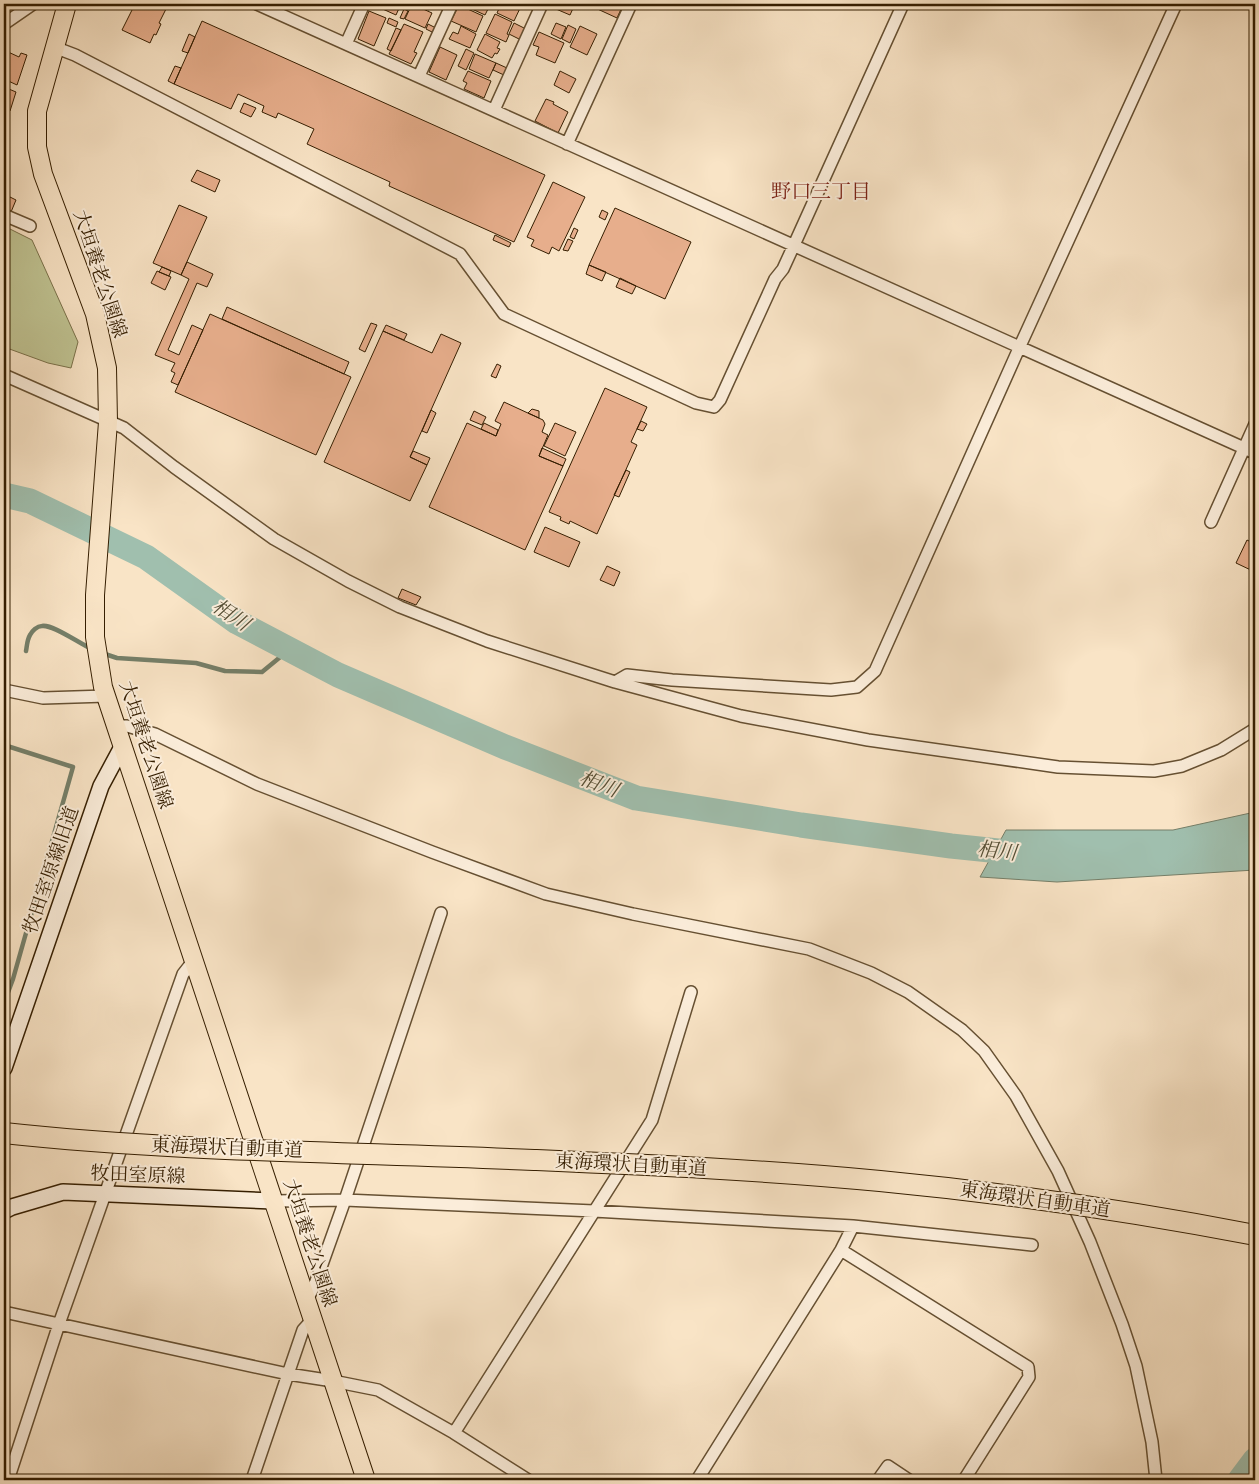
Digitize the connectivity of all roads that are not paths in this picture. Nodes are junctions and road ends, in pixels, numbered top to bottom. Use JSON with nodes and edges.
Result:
{"nodes":[{"id":1,"x":67,"y":4,"type":"edge"},
{"id":2,"x":257,"y":4,"type":"edge"},
{"id":3,"x":364,"y":4,"type":"edge"},
{"id":4,"x":452,"y":4,"type":"edge"},
{"id":5,"x":542,"y":4,"type":"edge"},
{"id":6,"x":630,"y":4,"type":"edge"},
{"id":7,"x":903,"y":4,"type":"edge"},
{"id":8,"x":1176,"y":4,"type":"edge"},
{"id":9,"x":25,"y":5,"type":"edge"},
{"id":10,"x":4,"y":24,"type":"edge"},
{"id":11,"x":346,"y":44,"type":"junction"},
{"id":12,"x":54,"y":47,"type":"junction"},
{"id":13,"x":419,"y":76,"type":"junction"},
{"id":14,"x":494,"y":110,"type":"junction"},
{"id":15,"x":567,"y":144,"type":"junction"},
{"id":16,"x":4,"y":214,"type":"edge"},
{"id":17,"x":30,"y":226,"type":"dead end"},
{"id":18,"x":794,"y":245,"type":"junction"},
{"id":19,"x":1020,"y":346,"type":"junction"},
{"id":20,"x":4,"y":375,"type":"edge"},
{"id":21,"x":1255,"y":424,"type":"edge"},
{"id":22,"x":107,"y":426,"type":"junction"},
{"id":23,"x":1250,"y":450,"type":"edge"},
{"id":24,"x":1211,"y":522,"type":"dead end"},
{"id":25,"x":615,"y":682,"type":"junction"},
{"id":26,"x":4,"y":690,"type":"edge"},
{"id":27,"x":105,"y":692,"type":"junction"},
{"id":28,"x":116,"y":726,"type":"junction"},
{"id":29,"x":1255,"y":729,"type":"edge"},
{"id":30,"x":123,"y":745,"type":"junction"},
{"id":31,"x":441,"y":913,"type":"dead end"},
{"id":32,"x":194,"y":960,"type":"junction"},
{"id":33,"x":691,"y":992,"type":"dead end"},
{"id":34,"x":4,"y":1068,"type":"edge"},
{"id":35,"x":4,"y":1133,"type":"edge"},
{"id":36,"x":106,"y":1193,"type":"junction"},
{"id":37,"x":345,"y":1200,"type":"junction"},
{"id":38,"x":274,"y":1201,"type":"junction"},
{"id":39,"x":4,"y":1211,"type":"edge"},
{"id":40,"x":594,"y":1211,"type":"junction"},
{"id":41,"x":853,"y":1226,"type":"junction"},
{"id":42,"x":1255,"y":1235,"type":"edge"},
{"id":43,"x":1032,"y":1245,"type":"dead end"},
{"id":44,"x":841,"y":1250,"type":"junction"},
{"id":45,"x":307,"y":1300,"type":"junction"},
{"id":46,"x":4,"y":1312,"type":"edge"},
{"id":47,"x":312,"y":1320,"type":"junction"},
{"id":48,"x":59,"y":1324,"type":"junction"},
{"id":49,"x":288,"y":1374,"type":"junction"},
{"id":50,"x":333,"y":1381,"type":"junction"},
{"id":51,"x":454,"y":1433,"type":"junction"},
{"id":52,"x":8,"y":1480,"type":"edge"},
{"id":53,"x":252,"y":1480,"type":"edge"},
{"id":54,"x":366,"y":1480,"type":"edge"},
{"id":55,"x":528,"y":1480,"type":"edge"},
{"id":56,"x":697,"y":1480,"type":"edge"},
{"id":57,"x":878,"y":1480,"type":"edge"},
{"id":58,"x":909,"y":1480,"type":"edge"},
{"id":59,"x":964,"y":1480,"type":"edge"},
{"id":60,"x":1156,"y":1480,"type":"edge"}],
"edges":[{"from":1,"to":12,"type":"main road","name":"大垣養老公園線"},
{"from":2,"to":11,"type":"street"},
{"from":3,"to":11,"type":"street"},
{"from":4,"to":13,"type":"street"},
{"from":5,"to":14,"type":"street"},
{"from":6,"to":15,"type":"street"},
{"from":7,"to":18,"type":"street"},
{"from":8,"to":19,"type":"street"},
{"from":9,"to":10,"type":"street"},
{"from":11,"to":13,"type":"street"},
{"from":12,"to":18,"type":"street"},
{"from":12,"to":22,"type":"main road","name":"大垣養老公園線"},
{"from":13,"to":14,"type":"street"},
{"from":14,"to":15,"type":"street"},
{"from":15,"to":18,"type":"street"},
{"from":16,"to":17,"type":"street"},
{"from":18,"to":19,"type":"street"},
{"from":19,"to":23,"type":"street"},
{"from":19,"to":25,"type":"street"},
{"from":20,"to":22,"type":"street"},
{"from":21,"to":23,"type":"street"},
{"from":22,"to":25,"type":"street"},
{"from":22,"to":27,"type":"main road","name":"大垣養老公園線"},
{"from":23,"to":24,"type":"street"},
{"from":25,"to":29,"type":"street"},
{"from":26,"to":27,"type":"street"},
{"from":27,"to":28,"type":"main road","name":"大垣養老公園線"},
{"from":28,"to":30,"type":"main road","name":"大垣養老公園線"},
{"from":28,"to":60,"type":"street"},
{"from":30,"to":32,"type":"main road","name":"大垣養老公園線"},
{"from":30,"to":34,"type":"street","name":"牧田室原線旧道"},
{"from":31,"to":37,"type":"street"},
{"from":32,"to":36,"type":"street"},
{"from":32,"to":38,"type":"main road","name":"大垣養老公園線"},
{"from":33,"to":40,"type":"street"},
{"from":35,"to":42,"type":"highway","name":"東海環状自動車道","bridge":true},
{"from":36,"to":38,"type":"street","name":"牧田室原線"},
{"from":36,"to":39,"type":"street","name":"牧田室原線"},
{"from":36,"to":48,"type":"street"},
{"from":37,"to":38,"type":"street"},
{"from":37,"to":40,"type":"street"},
{"from":37,"to":45,"type":"street"},
{"from":38,"to":45,"type":"main road","name":"大垣養老公園線"},
{"from":40,"to":41,"type":"street"},
{"from":40,"to":51,"type":"street"},
{"from":41,"to":43,"type":"street"},
{"from":41,"to":44,"type":"street"},
{"from":44,"to":56,"type":"street"},
{"from":44,"to":59,"type":"street"},
{"from":45,"to":47,"type":"main road","name":"大垣養老公園線"},
{"from":46,"to":48,"type":"street"},
{"from":47,"to":49,"type":"street"},
{"from":47,"to":50,"type":"main road","name":"大垣養老公園線"},
{"from":48,"to":49,"type":"street"},
{"from":48,"to":52,"type":"street"},
{"from":49,"to":50,"type":"street"},
{"from":49,"to":53,"type":"street"},
{"from":50,"to":51,"type":"street"},
{"from":50,"to":54,"type":"main road","name":"大垣養老公園線"},
{"from":51,"to":55,"type":"street"},
{"from":57,"to":58,"type":"street"}]}
